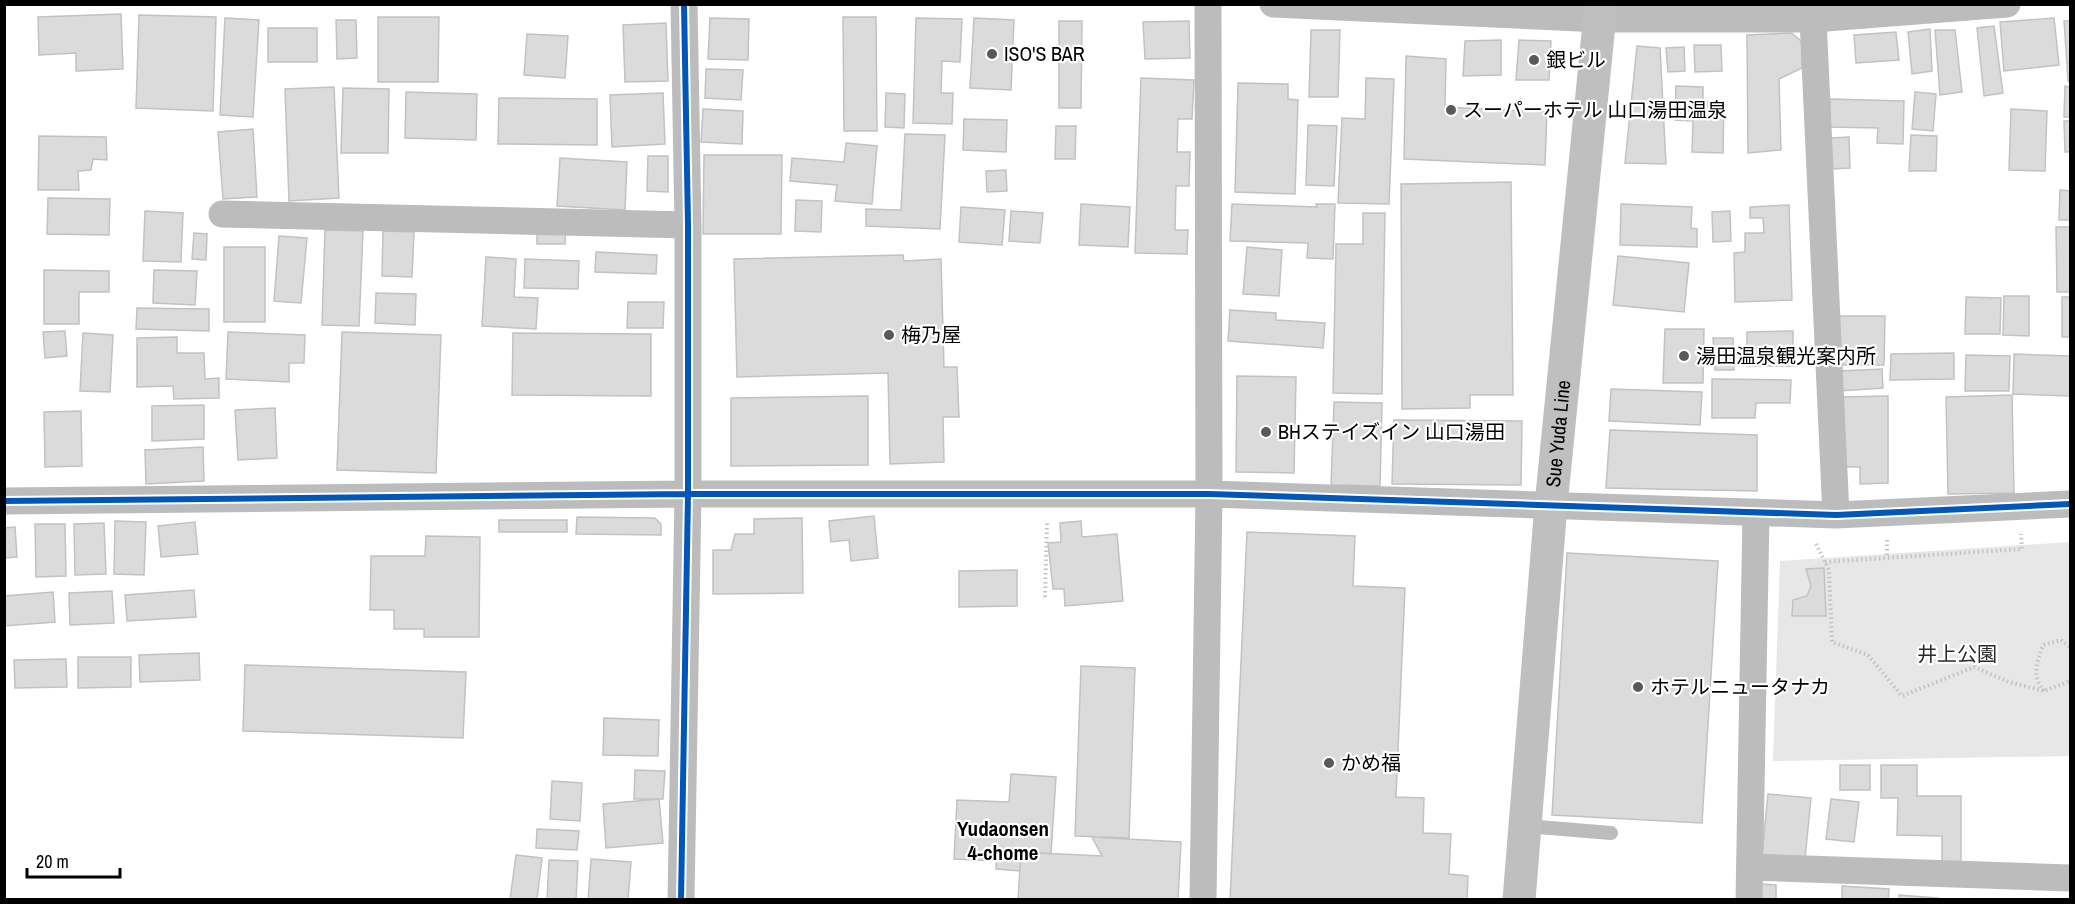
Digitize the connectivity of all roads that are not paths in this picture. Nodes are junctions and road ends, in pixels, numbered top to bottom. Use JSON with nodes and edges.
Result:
{"nodes":[{"id":1,"x":684,"y":4,"type":"edge"},
{"id":2,"x":1208,"y":4,"type":"edge"},
{"id":3,"x":1273,"y":4,"type":"edge"},
{"id":4,"x":2007,"y":4,"type":"edge"},
{"id":5,"x":1949,"y":7,"type":"edge"},
{"id":6,"x":1601,"y":12,"type":"edge"},
{"id":7,"x":1813,"y":19,"type":"junction"},
{"id":8,"x":222,"y":214,"type":"dead end"},
{"id":9,"x":688,"y":225,"type":"junction"},
{"id":10,"x":688,"y":494,"type":"junction"},
{"id":11,"x":1209,"y":494,"type":"junction"},
{"id":12,"x":4,"y":501,"type":"edge"},
{"id":13,"x":2070,"y":504,"type":"edge"},
{"id":14,"x":1551,"y":505,"type":"junction"},
{"id":15,"x":1756,"y":513,"type":"junction"},
{"id":16,"x":1836,"y":515,"type":"junction"},
{"id":17,"x":1526,"y":826,"type":"junction"},
{"id":18,"x":1611,"y":833,"type":"dead end"},
{"id":19,"x":1751,"y":867,"type":"junction"},
{"id":20,"x":2070,"y":878,"type":"edge"},
{"id":21,"x":681,"y":900,"type":"edge"},
{"id":22,"x":1203,"y":900,"type":"edge"},
{"id":23,"x":1519,"y":900,"type":"edge"},
{"id":24,"x":1749,"y":900,"type":"edge"}],
"edges":[{"from":1,"to":9,"type":"street"},
{"from":2,"to":11,"type":"street"},
{"from":3,"to":6,"type":"street"},
{"from":4,"to":5,"type":"street"},
{"from":5,"to":7,"type":"street"},
{"from":6,"to":7,"type":"street"},
{"from":6,"to":14,"type":"main road","name":"Sue Yuda Line"},
{"from":7,"to":16,"type":"street"},
{"from":8,"to":9,"type":"street"},
{"from":9,"to":10,"type":"street"},
{"from":10,"to":11,"type":"street"},
{"from":10,"to":12,"type":"street"},
{"from":10,"to":21,"type":"street"},
{"from":11,"to":14,"type":"street"},
{"from":11,"to":22,"type":"street"},
{"from":13,"to":16,"type":"street"},
{"from":14,"to":15,"type":"street"},
{"from":14,"to":17,"type":"main road","name":"Sue Yuda Line"},
{"from":15,"to":16,"type":"street"},
{"from":15,"to":19,"type":"street"},
{"from":17,"to":18,"type":"lane"},
{"from":17,"to":23,"type":"main road","name":"Sue Yuda Line"},
{"from":19,"to":20,"type":"street"},
{"from":19,"to":24,"type":"street"}]}
